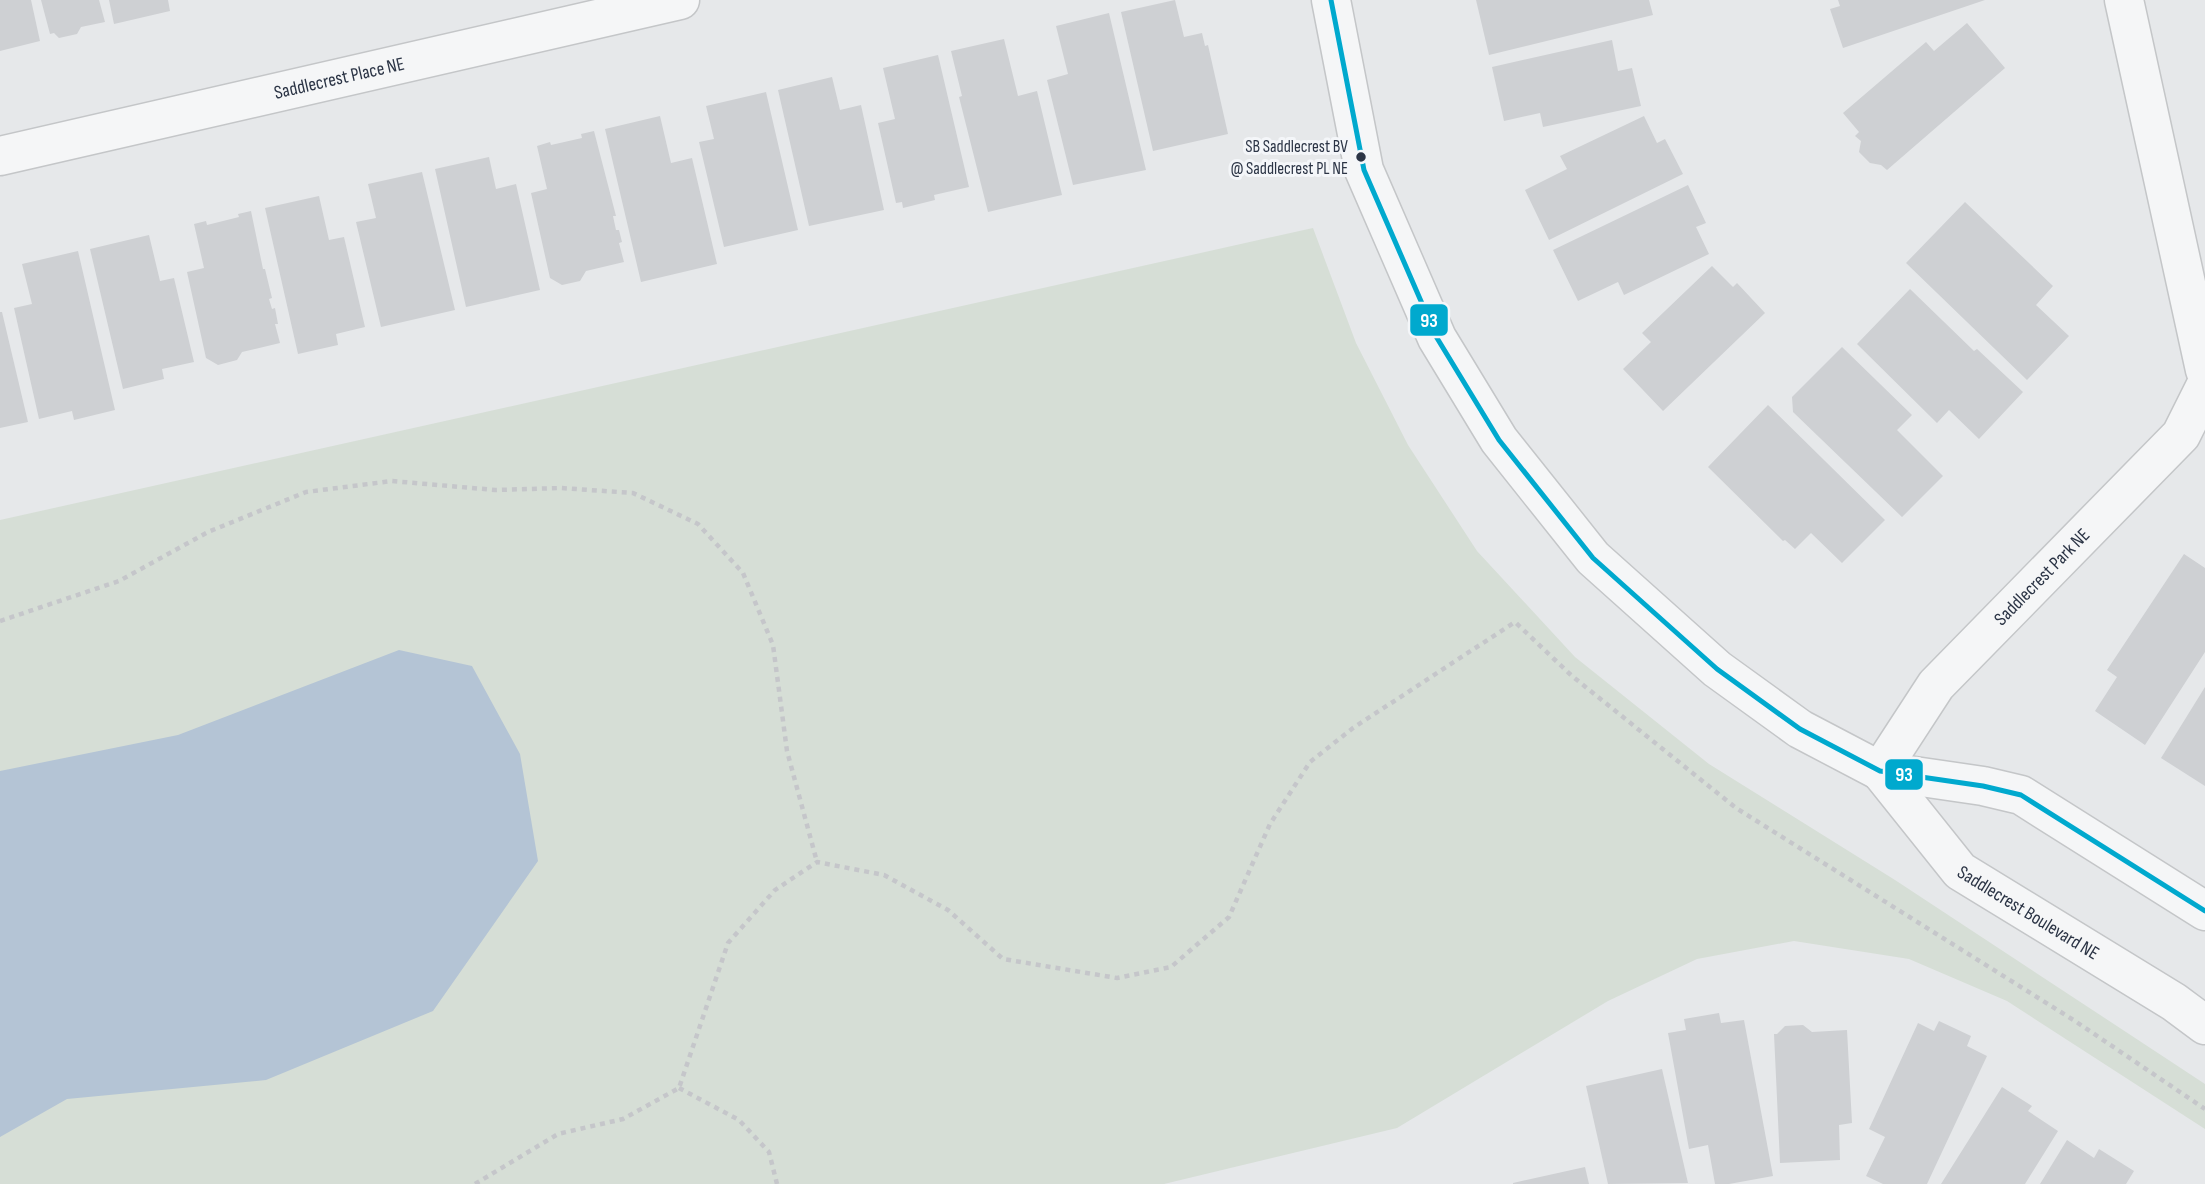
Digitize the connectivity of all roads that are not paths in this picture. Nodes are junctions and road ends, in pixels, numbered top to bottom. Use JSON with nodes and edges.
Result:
{"nodes":[{"id":1,"x":680,"y":0,"type":"edge"},
{"id":2,"x":1331,"y":0,"type":"edge"},
{"id":3,"x":2124,"y":0,"type":"edge"},
{"id":4,"x":0,"y":156,"type":"edge"},
{"id":5,"x":2205,"y":370,"type":"edge"},
{"id":6,"x":2205,"y":387,"type":"edge"},
{"id":7,"x":1880,"y":771,"type":"junction"},
{"id":8,"x":2205,"y":911,"type":"edge"},
{"id":9,"x":2205,"y":1024,"type":"edge"}],
"edges":[{"from":1,"to":4,"type":"street","name":"Saddlecrest Place NE"},
{"from":2,"to":7,"type":"street","name":"Saddlecrest Boulevard NE"},
{"from":3,"to":5,"type":"street"},
{"from":6,"to":7,"type":"street","name":"Saddlecrest Park NE"},
{"from":7,"to":8,"type":"street","name":"Saddlecrest Boulevard NE"},
{"from":7,"to":9,"type":"street","name":"Saddlecrest Boulevard NE"}]}
